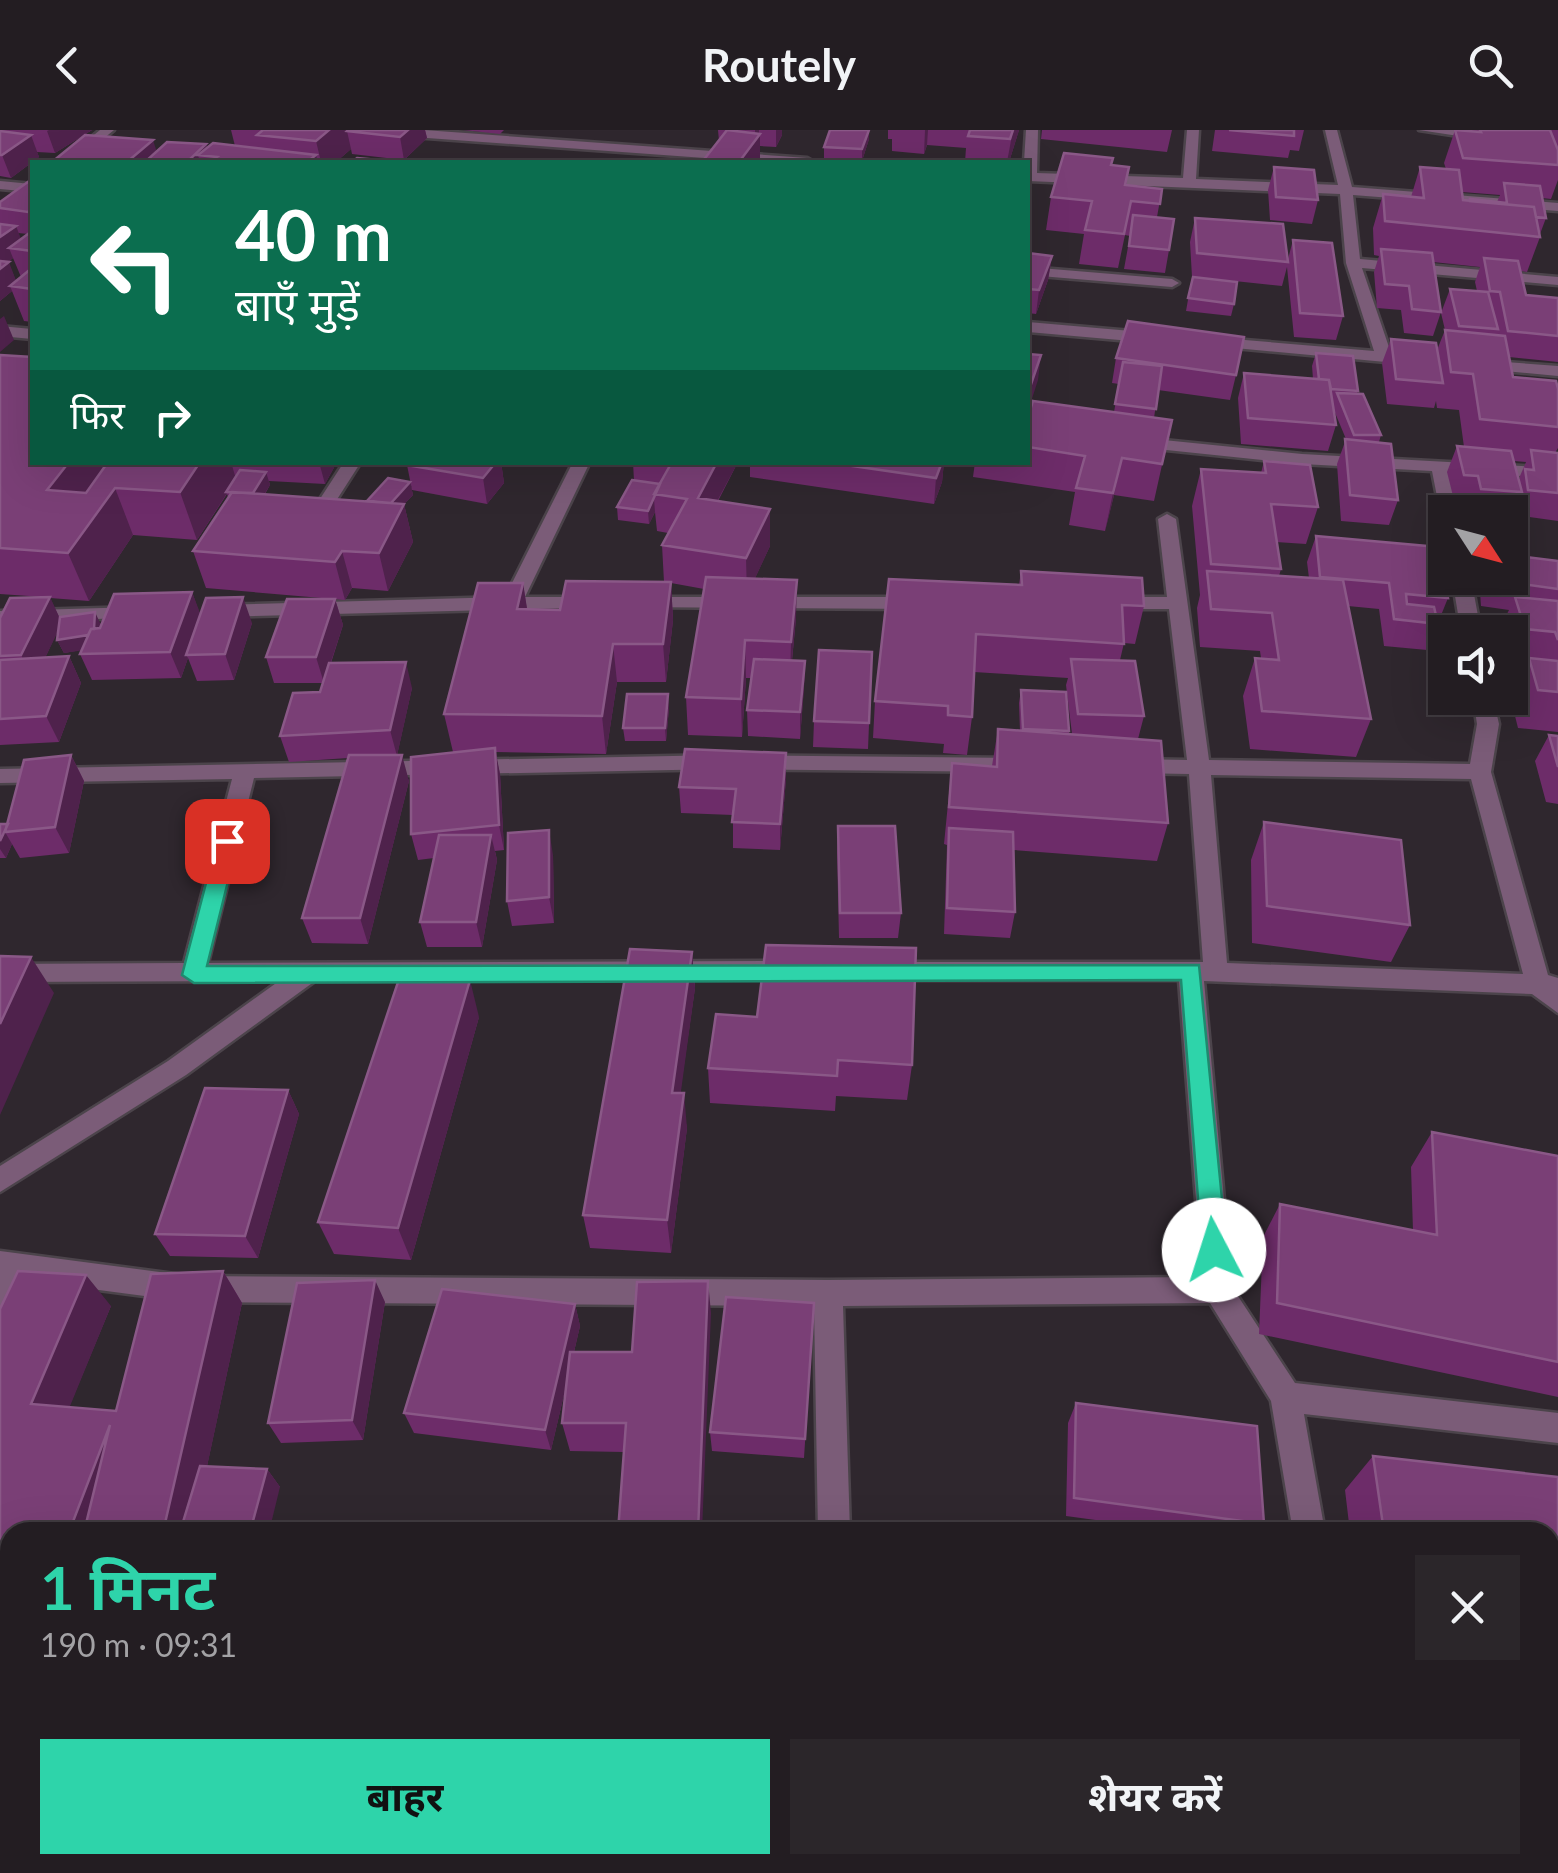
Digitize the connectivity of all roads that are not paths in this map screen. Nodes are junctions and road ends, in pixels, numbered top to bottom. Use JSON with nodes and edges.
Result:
{"nodes":[{"id":1,"x":108,"y":130,"type":"edge"},
{"id":2,"x":372,"y":130,"type":"edge"},
{"id":3,"x":1032,"y":130,"type":"edge"},
{"id":4,"x":1193,"y":130,"type":"edge"},
{"id":5,"x":1331,"y":130,"type":"edge"},
{"id":6,"x":1425,"y":130,"type":"edge"},
{"id":7,"x":434,"y":132,"type":"edge"},
{"id":8,"x":1501,"y":137,"type":"edge"},
{"id":9,"x":70,"y":160,"type":"edge"},
{"id":10,"x":782,"y":160,"type":"edge"},
{"id":11,"x":1030,"y":161,"type":"edge"},
{"id":12,"x":1030,"y":177,"type":"edge"},
{"id":13,"x":1189,"y":182,"type":"junction"},
{"id":14,"x":0,"y":185,"type":"edge"},
{"id":15,"x":30,"y":189,"type":"edge"},
{"id":16,"x":1346,"y":190,"type":"junction"},
{"id":17,"x":30,"y":191,"type":"edge"},
{"id":18,"x":11,"y":207,"type":"edge"},
{"id":19,"x":1558,"y":207,"type":"edge"},
{"id":20,"x":1353,"y":263,"type":"junction"},
{"id":21,"x":1030,"y":271,"type":"edge"},
{"id":22,"x":1558,"y":281,"type":"edge"},
{"id":23,"x":1172,"y":283,"type":"dead end"},
{"id":24,"x":1030,"y":327,"type":"edge"},
{"id":25,"x":0,"y":331,"type":"edge"},
{"id":26,"x":30,"y":334,"type":"edge"},
{"id":27,"x":1164,"y":339,"type":"edge"},
{"id":28,"x":1184,"y":340,"type":"edge"},
{"id":29,"x":1384,"y":357,"type":"junction"},
{"id":30,"x":1442,"y":362,"type":"edge"},
{"id":31,"x":1461,"y":363,"type":"edge"},
{"id":32,"x":1558,"y":371,"type":"edge"},
{"id":33,"x":1124,"y":440,"type":"edge"},
{"id":34,"x":351,"y":465,"type":"edge"},
{"id":35,"x":581,"y":465,"type":"edge"},
{"id":36,"x":1440,"y":467,"type":"junction"},
{"id":37,"x":1558,"y":473,"type":"edge"},
{"id":38,"x":1445,"y":495,"type":"edge"},
{"id":39,"x":1166,"y":519,"type":"dead end"},
{"id":40,"x":311,"y":526,"type":"edge"},
{"id":41,"x":512,"y":603,"type":"junction"},
{"id":42,"x":944,"y":603,"type":"edge"},
{"id":43,"x":1081,"y":603,"type":"edge"},
{"id":44,"x":1179,"y":603,"type":"junction"},
{"id":45,"x":168,"y":612,"type":"edge"},
{"id":46,"x":205,"y":612,"type":"edge"},
{"id":47,"x":0,"y":616,"type":"edge"},
{"id":48,"x":1486,"y":715,"type":"edge"},
{"id":49,"x":1060,"y":766,"type":"edge"},
{"id":50,"x":1100,"y":766,"type":"edge"},
{"id":51,"x":1199,"y":767,"type":"junction"},
{"id":52,"x":1480,"y":772,"type":"junction"},
{"id":53,"x":244,"y":774,"type":"junction"},
{"id":54,"x":0,"y":776,"type":"edge"},
{"id":55,"x":826,"y":970,"type":"edge"},
{"id":56,"x":865,"y":970,"type":"edge"},
{"id":57,"x":310,"y":972,"type":"junction"},
{"id":58,"x":1204,"y":972,"type":"junction"},
{"id":59,"x":0,"y":973,"type":"edge"},
{"id":60,"x":194,"y":975,"type":"junction"},
{"id":61,"x":1548,"y":985,"type":"edge"},
{"id":62,"x":1558,"y":1003,"type":"edge"},
{"id":63,"x":0,"y":1180,"type":"edge"},
{"id":64,"x":7,"y":1265,"type":"edge"},
{"id":65,"x":1218,"y":1290,"type":"junction"},
{"id":66,"x":828,"y":1293,"type":"junction"},
{"id":67,"x":0,"y":1303,"type":"edge"},
{"id":68,"x":1286,"y":1398,"type":"junction"},
{"id":69,"x":1558,"y":1428,"type":"edge"},
{"id":70,"x":834,"y":1522,"type":"edge"},
{"id":71,"x":1307,"y":1522,"type":"edge"}],
"edges":[{"from":1,"to":9,"type":"street"},
{"from":2,"to":7,"type":"street"},
{"from":3,"to":11,"type":"street"},
{"from":4,"to":13,"type":"street"},
{"from":5,"to":16,"type":"street"},
{"from":6,"to":8,"type":"street"},
{"from":7,"to":10,"type":"street"},
{"from":12,"to":13,"type":"street"},
{"from":13,"to":16,"type":"street"},
{"from":14,"to":15,"type":"street"},
{"from":16,"to":19,"type":"street"},
{"from":16,"to":20,"type":"street"},
{"from":17,"to":18,"type":"street"},
{"from":20,"to":22,"type":"street"},
{"from":20,"to":29,"type":"street"},
{"from":21,"to":23,"type":"street"},
{"from":24,"to":27,"type":"street"},
{"from":25,"to":26,"type":"street"},
{"from":28,"to":29,"type":"street"},
{"from":29,"to":30,"type":"street"},
{"from":31,"to":32,"type":"street"},
{"from":33,"to":36,"type":"street"},
{"from":34,"to":40,"type":"street"},
{"from":35,"to":41,"type":"street"},
{"from":36,"to":37,"type":"street"},
{"from":36,"to":38,"type":"street"},
{"from":39,"to":44,"type":"street"},
{"from":41,"to":42,"type":"street"},
{"from":41,"to":46,"type":"street"},
{"from":43,"to":44,"type":"street"},
{"from":44,"to":51,"type":"street"},
{"from":45,"to":47,"type":"street"},
{"from":48,"to":52,"type":"street"},
{"from":49,"to":53,"type":"street"},
{"from":50,"to":51,"type":"street"},
{"from":51,"to":52,"type":"street"},
{"from":51,"to":58,"type":"street"},
{"from":52,"to":61,"type":"street"},
{"from":53,"to":54,"type":"street"},
{"from":53,"to":60,"type":"street"},
{"from":55,"to":57,"type":"street"},
{"from":56,"to":58,"type":"street"},
{"from":57,"to":60,"type":"street"},
{"from":57,"to":63,"type":"street"},
{"from":58,"to":61,"type":"street"},
{"from":58,"to":65,"type":"street"},
{"from":59,"to":60,"type":"street"},
{"from":61,"to":62,"type":"street"},
{"from":64,"to":66,"type":"street"},
{"from":64,"to":67,"type":"street"},
{"from":65,"to":66,"type":"street"},
{"from":65,"to":68,"type":"street"},
{"from":66,"to":70,"type":"street"},
{"from":68,"to":69,"type":"street"},
{"from":68,"to":71,"type":"street"}]}
